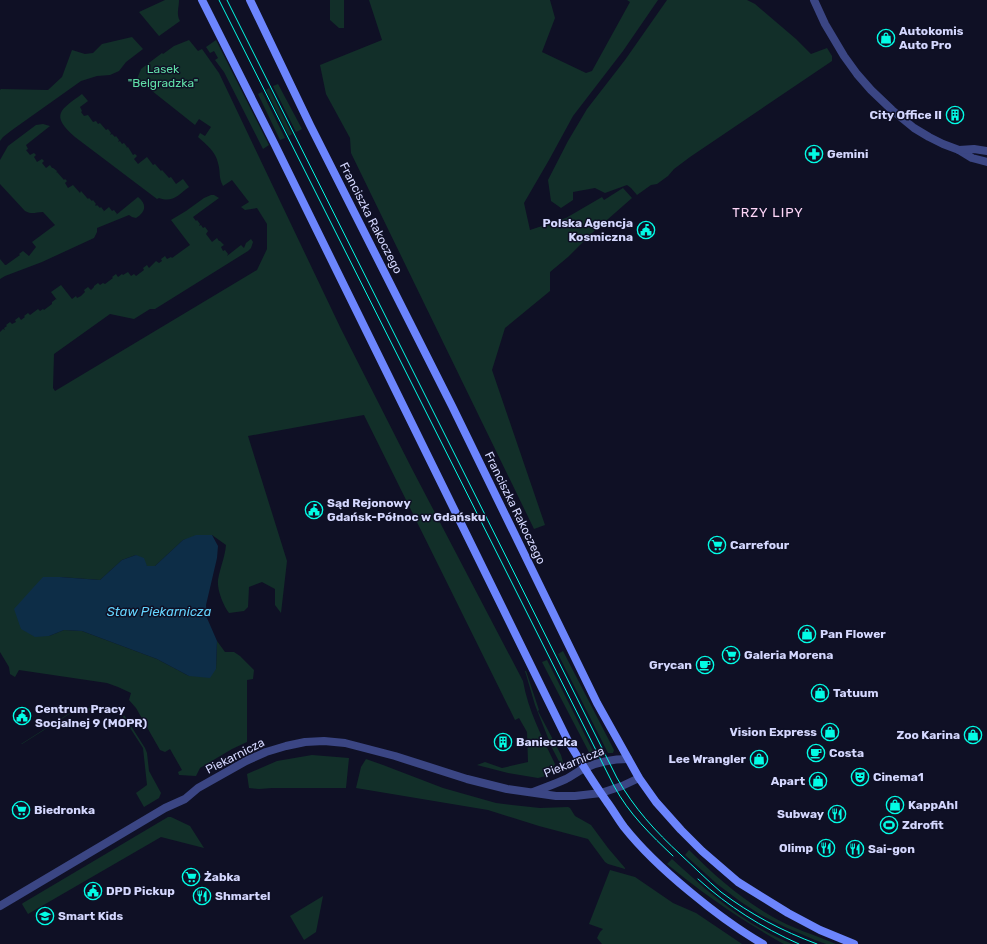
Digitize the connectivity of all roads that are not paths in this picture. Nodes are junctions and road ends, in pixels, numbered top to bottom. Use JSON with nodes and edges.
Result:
{"nodes":[{"id":1,"x":202,"y":0,"type":"edge"},
{"id":2,"x":250,"y":0,"type":"edge"},
{"id":3,"x":814,"y":0,"type":"edge"},
{"id":4,"x":959,"y":150,"type":"junction"},
{"id":5,"x":987,"y":151,"type":"edge"},
{"id":6,"x":987,"y":162,"type":"edge"},
{"id":7,"x":628,"y":759,"type":"junction"},
{"id":8,"x":585,"y":768,"type":"junction"},
{"id":9,"x":639,"y":778,"type":"junction"},
{"id":10,"x":530,"y":793,"type":"junction"},
{"id":11,"x":601,"y":793,"type":"junction"},
{"id":12,"x":0,"y":906,"type":"edge"},
{"id":13,"x":763,"y":944,"type":"edge"},
{"id":14,"x":854,"y":944,"type":"edge"}],
"edges":[{"from":1,"to":8,"type":"main road"},
{"from":2,"to":7,"type":"main road","name":"Franciszka Rakoczego"},
{"from":3,"to":4,"type":"street"},
{"from":4,"to":5,"type":"street"},
{"from":4,"to":6,"type":"street"},
{"from":7,"to":8,"type":"street","name":"Piekarnicza"},
{"from":7,"to":9,"type":"main road","name":"Franciszka Rakoczego"},
{"from":8,"to":10,"type":"street","name":"Piekarnicza"},
{"from":8,"to":11,"type":"main road"},
{"from":9,"to":11,"type":"street","name":"Piekarnicza"},
{"from":9,"to":14,"type":"main road","name":"Franciszka Rakoczego"},
{"from":10,"to":11,"type":"street","name":"Piekarnicza"},
{"from":10,"to":12,"type":"street","name":"Piekarnicza"},
{"from":11,"to":13,"type":"main road"}]}
